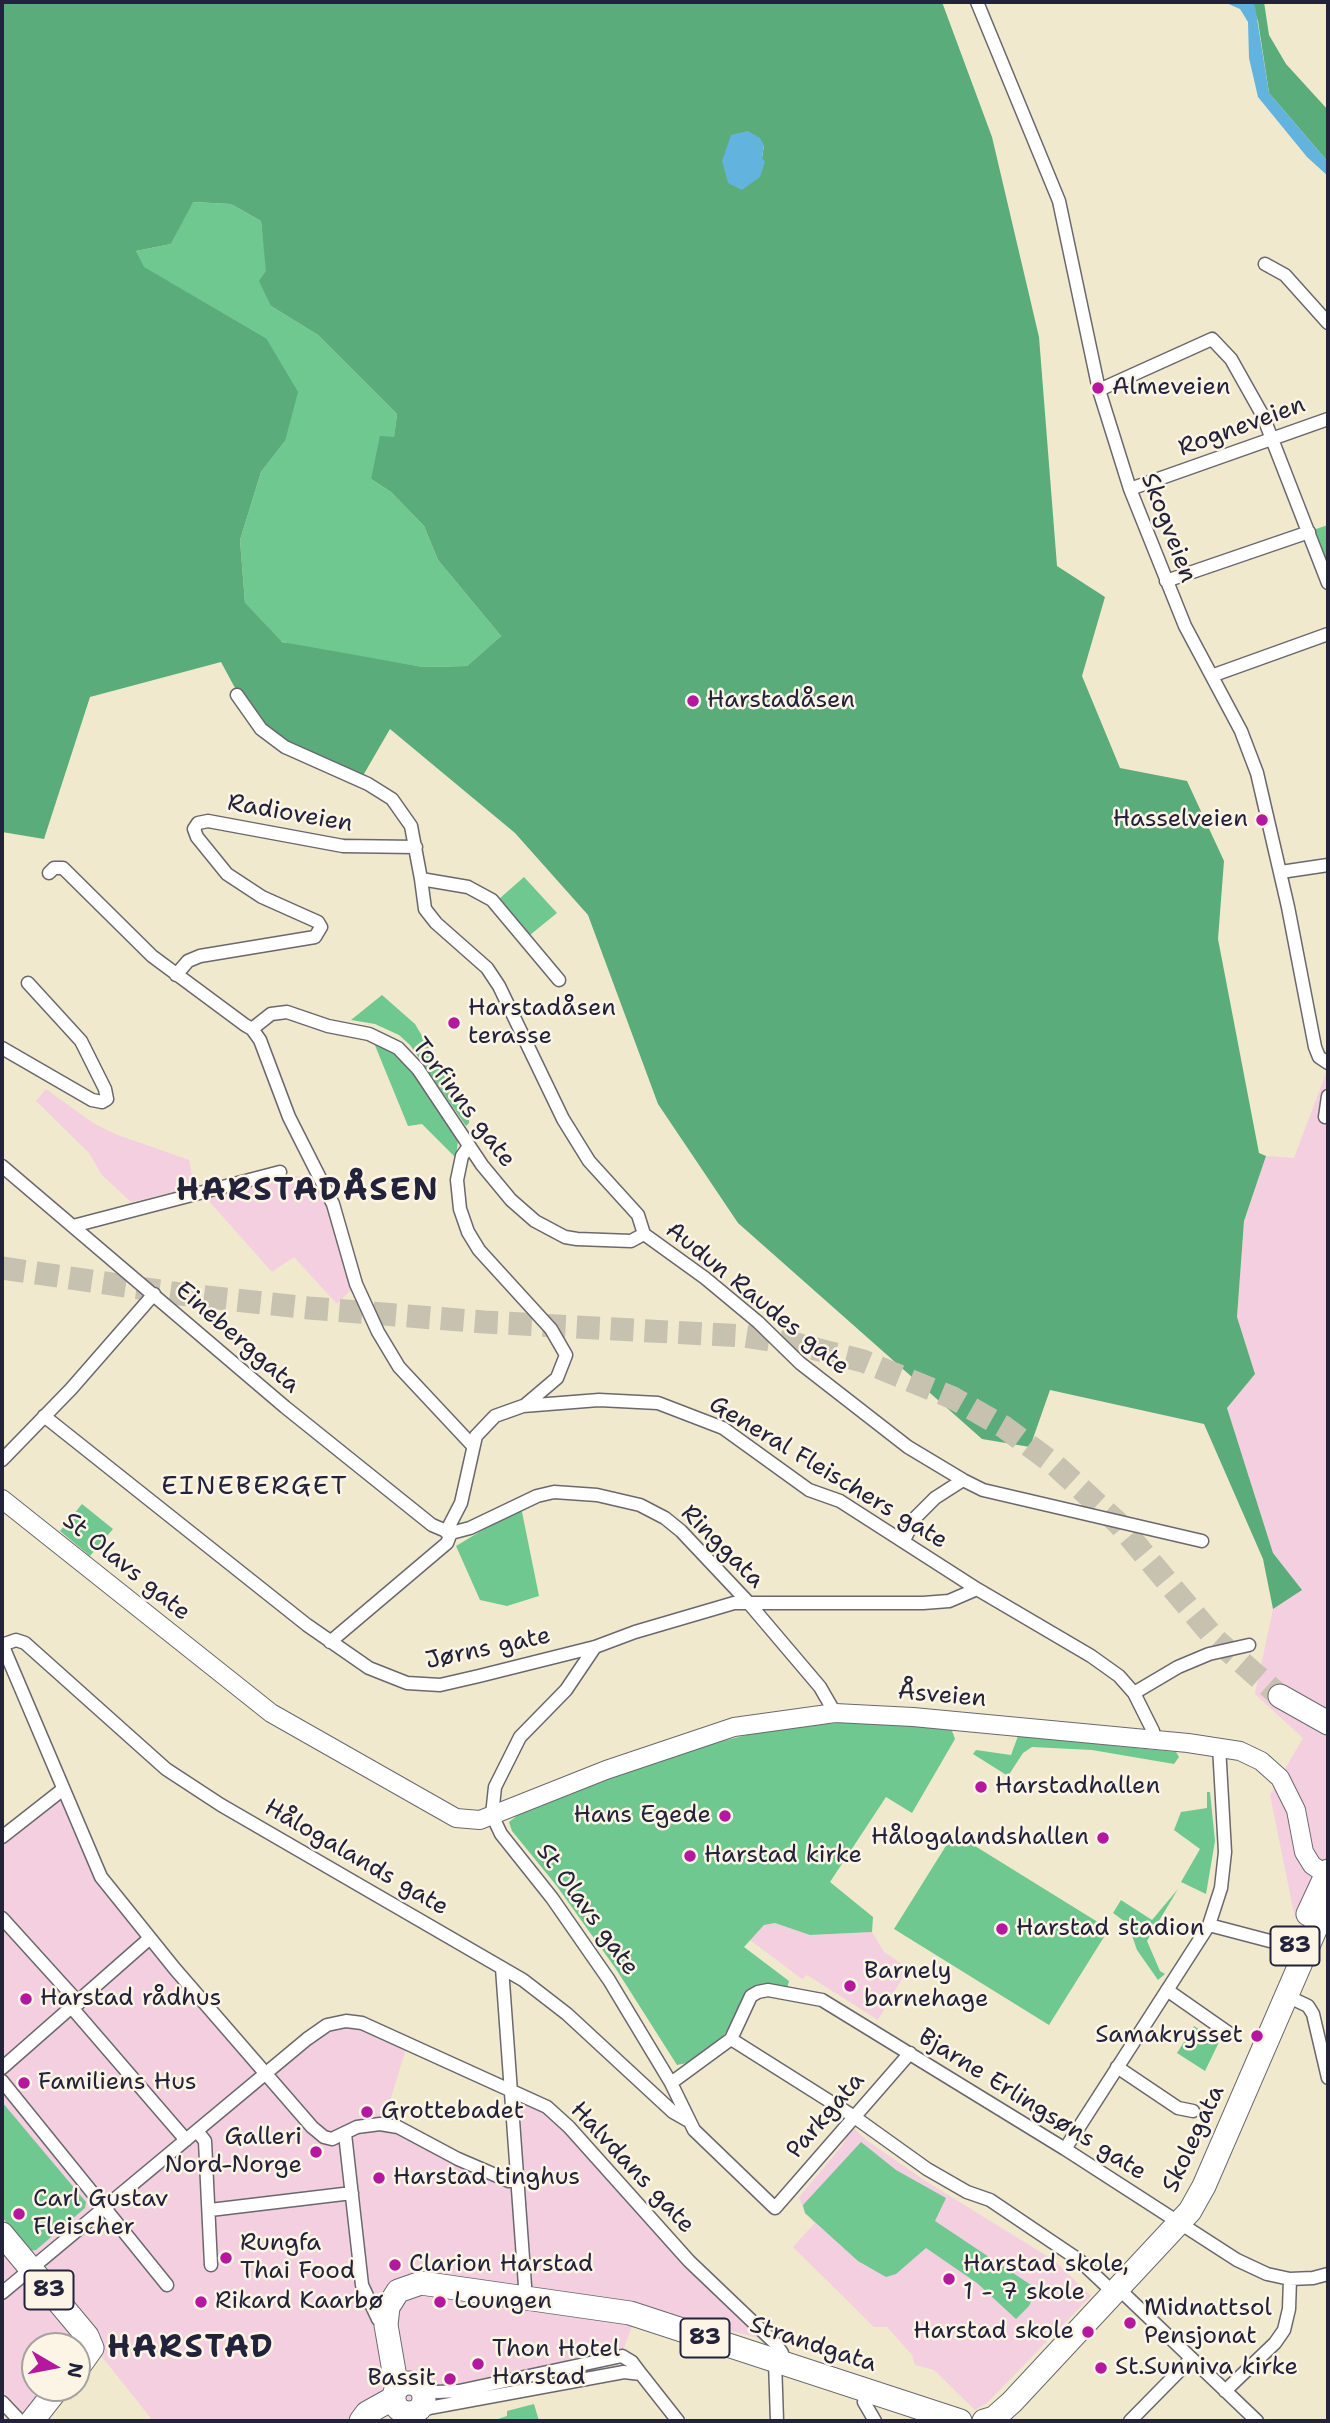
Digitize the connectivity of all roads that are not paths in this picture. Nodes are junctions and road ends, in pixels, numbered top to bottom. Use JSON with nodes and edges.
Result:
{"nodes":[{"id":1,"x":977,"y":2,"type":"edge"},
{"id":2,"x":1265,"y":264,"type":"dead end"},
{"id":3,"x":1328,"y":323,"type":"edge"},
{"id":4,"x":1099,"y":390,"type":"junction"},
{"id":5,"x":1328,"y":419,"type":"edge"},
{"id":6,"x":1273,"y":439,"type":"junction"},
{"id":7,"x":1130,"y":489,"type":"junction"},
{"id":8,"x":1309,"y":533,"type":"junction"},
{"id":9,"x":1166,"y":581,"type":"junction"},
{"id":10,"x":1328,"y":583,"type":"edge"},
{"id":11,"x":1328,"y":634,"type":"edge"},
{"id":12,"x":1214,"y":675,"type":"junction"},
{"id":13,"x":237,"y":695,"type":"dead end"},
{"id":14,"x":415,"y":847,"type":"junction"},
{"id":15,"x":1328,"y":865,"type":"edge"},
{"id":16,"x":1281,"y":872,"type":"junction"},
{"id":17,"x":49,"y":873,"type":"dead end"},
{"id":18,"x":421,"y":879,"type":"junction"},
{"id":19,"x":176,"y":975,"type":"junction"},
{"id":20,"x":559,"y":980,"type":"dead end"},
{"id":21,"x":28,"y":984,"type":"dead end"},
{"id":22,"x":252,"y":1029,"type":"junction"},
{"id":23,"x":2,"y":1048,"type":"edge"},
{"id":24,"x":1328,"y":1063,"type":"edge"},
{"id":25,"x":1328,"y":1096,"type":"edge"},
{"id":26,"x":1325,"y":1117,"type":"dead end"},
{"id":27,"x":469,"y":1146,"type":"junction"},
{"id":28,"x":2,"y":1166,"type":"edge"},
{"id":29,"x":280,"y":1172,"type":"dead end"},
{"id":30,"x":73,"y":1226,"type":"junction"},
{"id":31,"x":644,"y":1234,"type":"junction"},
{"id":32,"x":154,"y":1294,"type":"junction"},
{"id":33,"x":523,"y":1406,"type":"junction"},
{"id":34,"x":44,"y":1416,"type":"junction"},
{"id":35,"x":472,"y":1446,"type":"junction"},
{"id":36,"x":2,"y":1460,"type":"edge"},
{"id":37,"x":962,"y":1480,"type":"junction"},
{"id":38,"x":2,"y":1499,"type":"edge"},
{"id":39,"x":449,"y":1532,"type":"junction"},
{"id":40,"x":904,"y":1540,"type":"junction"},
{"id":41,"x":1202,"y":1541,"type":"dead end"},
{"id":42,"x":977,"y":1589,"type":"junction"},
{"id":43,"x":747,"y":1601,"type":"junction"},
{"id":44,"x":330,"y":1642,"type":"junction"},
{"id":45,"x":2,"y":1645,"type":"edge"},
{"id":46,"x":1249,"y":1645,"type":"dead end"},
{"id":47,"x":595,"y":1647,"type":"junction"},
{"id":48,"x":15,"y":1675,"type":"junction"},
{"id":49,"x":2,"y":1682,"type":"edge"},
{"id":50,"x":1134,"y":1693,"type":"junction"},
{"id":51,"x":1280,"y":1696,"type":"tunnel mouth"},
{"id":52,"x":835,"y":1713,"type":"junction"},
{"id":53,"x":1328,"y":1723,"type":"edge"},
{"id":54,"x":1154,"y":1739,"type":"junction"},
{"id":55,"x":1219,"y":1746,"type":"junction"},
{"id":56,"x":62,"y":1790,"type":"junction"},
{"id":57,"x":492,"y":1815,"type":"junction"},
{"id":58,"x":2,"y":1838,"type":"edge"},
{"id":59,"x":1328,"y":1874,"type":"edge"},
{"id":60,"x":1328,"y":1900,"type":"edge"},
{"id":61,"x":2,"y":1918,"type":"edge"},
{"id":62,"x":1209,"y":1925,"type":"junction"},
{"id":63,"x":150,"y":1938,"type":"junction"},
{"id":64,"x":1270,"y":1941,"type":"dead end"},
{"id":65,"x":502,"y":1968,"type":"junction"},
{"id":66,"x":1167,"y":1990,"type":"junction"},
{"id":67,"x":1289,"y":1997,"type":"junction"},
{"id":68,"x":76,"y":2006,"type":"junction"},
{"id":69,"x":1275,"y":2020,"type":"junction"},
{"id":70,"x":1230,"y":2034,"type":"dead end"},
{"id":71,"x":731,"y":2039,"type":"junction"},
{"id":72,"x":910,"y":2053,"type":"junction"},
{"id":73,"x":1116,"y":2067,"type":"junction"},
{"id":74,"x":2,"y":2068,"type":"edge"},
{"id":75,"x":266,"y":2071,"type":"junction"},
{"id":76,"x":1328,"y":2078,"type":"edge"},
{"id":77,"x":2,"y":2081,"type":"edge"},
{"id":78,"x":671,"y":2083,"type":"junction"},
{"id":79,"x":509,"y":2088,"type":"junction"},
{"id":80,"x":1193,"y":2111,"type":"dead end"},
{"id":81,"x":853,"y":2116,"type":"junction"},
{"id":82,"x":687,"y":2120,"type":"junction"},
{"id":83,"x":197,"y":2131,"type":"junction"},
{"id":84,"x":345,"y":2134,"type":"junction"},
{"id":85,"x":186,"y":2140,"type":"junction"},
{"id":86,"x":1065,"y":2149,"type":"junction"},
{"id":87,"x":517,"y":2180,"type":"junction"},
{"id":88,"x":352,"y":2193,"type":"junction"},
{"id":89,"x":775,"y":2208,"type":"joint"},
{"id":90,"x":105,"y":2209,"type":"junction"},
{"id":91,"x":210,"y":2210,"type":"junction"},
{"id":92,"x":1181,"y":2222,"type":"junction"},
{"id":93,"x":2,"y":2234,"type":"edge"},
{"id":94,"x":211,"y":2265,"type":"dead end"},
{"id":95,"x":31,"y":2269,"type":"junction"},
{"id":96,"x":1328,"y":2274,"type":"edge"},
{"id":97,"x":1290,"y":2279,"type":"junction"},
{"id":98,"x":167,"y":2285,"type":"dead end"},
{"id":99,"x":442,"y":2286,"type":"junction"},
{"id":100,"x":365,"y":2292,"type":"junction"},
{"id":101,"x":1117,"y":2292,"type":"junction"},
{"id":102,"x":2,"y":2293,"type":"edge"},
{"id":103,"x":393,"y":2297,"type":"junction"},
{"id":104,"x":524,"y":2297,"type":"junction"},
{"id":105,"x":386,"y":2325,"type":"junction"},
{"id":106,"x":83,"y":2332,"type":"edge"},
{"id":107,"x":1191,"y":2359,"type":"junction"},
{"id":108,"x":778,"y":2362,"type":"junction"},
{"id":109,"x":641,"y":2374,"type":"junction"},
{"id":110,"x":867,"y":2391,"type":"junction"},
{"id":111,"x":1225,"y":2391,"type":"junction"},
{"id":112,"x":408,"y":2397,"type":"junction"},
{"id":113,"x":47,"y":2402,"type":"edge"},
{"id":114,"x":2,"y":2403,"type":"edge"},
{"id":115,"x":992,"y":2420,"type":"edge"},
{"id":116,"x":20,"y":2421,"type":"edge"},
{"id":117,"x":32,"y":2421,"type":"edge"},
{"id":118,"x":363,"y":2421,"type":"edge"},
{"id":119,"x":678,"y":2421,"type":"edge"},
{"id":120,"x":777,"y":2421,"type":"edge"},
{"id":121,"x":874,"y":2421,"type":"edge"},
{"id":122,"x":960,"y":2421,"type":"edge"},
{"id":123,"x":1130,"y":2421,"type":"edge"},
{"id":124,"x":1257,"y":2421,"type":"edge"}],
"edges":[{"from":1,"to":4,"type":"street","name":"Skogveien"},
{"from":2,"to":3,"type":"street"},
{"from":4,"to":6,"type":"street"},
{"from":4,"to":7,"type":"street","name":"Skogveien"},
{"from":5,"to":6,"type":"street","name":"Rogneveien"},
{"from":6,"to":7,"type":"street","name":"Rogneveien"},
{"from":6,"to":8,"type":"street"},
{"from":7,"to":9,"type":"street","name":"Skogveien"},
{"from":8,"to":9,"type":"street"},
{"from":8,"to":10,"type":"street"},
{"from":9,"to":12,"type":"street","name":"Skogveien"},
{"from":11,"to":12,"type":"street"},
{"from":12,"to":16,"type":"street","name":"Skogveien"},
{"from":13,"to":14,"type":"street","name":"Radioveien"},
{"from":14,"to":18,"type":"street","name":"Radioveien"},
{"from":14,"to":19,"type":"street","name":"Radioveien"},
{"from":15,"to":16,"type":"street"},
{"from":16,"to":24,"type":"street","name":"Skogveien"},
{"from":17,"to":19,"type":"street"},
{"from":18,"to":20,"type":"street"},
{"from":18,"to":31,"type":"street","name":"Audun Raudes gate"},
{"from":19,"to":22,"type":"street"},
{"from":21,"to":23,"type":"street"},
{"from":22,"to":27,"type":"street","name":"Torfinns gate"},
{"from":22,"to":35,"type":"street"},
{"from":25,"to":26,"type":"street"},
{"from":27,"to":31,"type":"street","name":"Torfinns gate"},
{"from":27,"to":33,"type":"street"},
{"from":28,"to":30,"type":"street","name":"Eineberggata"},
{"from":29,"to":30,"type":"street"},
{"from":30,"to":32,"type":"street","name":"Eineberggata"},
{"from":31,"to":37,"type":"street","name":"Audun Raudes gate"},
{"from":32,"to":34,"type":"street"},
{"from":32,"to":39,"type":"street","name":"Eineberggata"},
{"from":33,"to":35,"type":"street","name":"General Fleischers gate"},
{"from":33,"to":40,"type":"street","name":"General Fleischers gate"},
{"from":34,"to":36,"type":"street"},
{"from":34,"to":44,"type":"street","name":"Jørns gate"},
{"from":35,"to":39,"type":"street","name":"General Fleischers gate"},
{"from":37,"to":40,"type":"street"},
{"from":37,"to":41,"type":"street","name":"Audun Raudes gate"},
{"from":38,"to":57,"type":"street","name":"St Olavs gate"},
{"from":39,"to":43,"type":"street","name":"Ringgata"},
{"from":39,"to":44,"type":"street","name":"Ringgata"},
{"from":40,"to":42,"type":"street","name":"General Fleischers gate"},
{"from":42,"to":43,"type":"street","name":"Jørns gate"},
{"from":42,"to":50,"type":"street","name":"General Fleischers gate"},
{"from":43,"to":47,"type":"street","name":"Jørns gate"},
{"from":43,"to":52,"type":"street","name":"Ringgata"},
{"from":44,"to":47,"type":"street","name":"Jørns gate"},
{"from":45,"to":48,"type":"street"},
{"from":45,"to":65,"type":"street","name":"Hålogalands gate"},
{"from":46,"to":50,"type":"street"},
{"from":47,"to":57,"type":"street"},
{"from":48,"to":49,"type":"street"},
{"from":48,"to":56,"type":"street"},
{"from":50,"to":54,"type":"street","name":"General Fleischers gate"},
{"from":51,"to":53,"type":"highway"},
{"from":52,"to":54,"type":"street","name":"Åsveien"},
{"from":52,"to":57,"type":"street","name":"Åsveien"},
{"from":54,"to":55,"type":"street","name":"Åsveien"},
{"from":55,"to":59,"type":"street","name":"Åsveien"},
{"from":55,"to":62,"type":"street"},
{"from":56,"to":58,"type":"street"},
{"from":56,"to":63,"type":"street"},
{"from":57,"to":78,"type":"street","name":"St Olavs gate"},
{"from":59,"to":69,"type":"highway","number":"83"},
{"from":60,"to":67,"type":"highway","number":"83"},
{"from":61,"to":68,"type":"street"},
{"from":62,"to":64,"type":"street"},
{"from":62,"to":66,"type":"street"},
{"from":63,"to":68,"type":"street"},
{"from":63,"to":75,"type":"street"},
{"from":65,"to":79,"type":"street"},
{"from":65,"to":82,"type":"street","name":"Hålogalands gate"},
{"from":66,"to":70,"type":"street"},
{"from":66,"to":73,"type":"street"},
{"from":67,"to":69,"type":"highway","number":"83"},
{"from":67,"to":76,"type":"street"},
{"from":68,"to":74,"type":"street"},
{"from":68,"to":85,"type":"street"},
{"from":69,"to":92,"type":"highway","name":"Skolegata","number":"83"},
{"from":71,"to":72,"type":"street","name":"Bjarne Erlingsøns gate"},
{"from":71,"to":78,"type":"street"},
{"from":71,"to":81,"type":"street"},
{"from":72,"to":81,"type":"street","name":"Parkgata"},
{"from":72,"to":86,"type":"street","name":"Bjarne Erlingsøns gate"},
{"from":73,"to":80,"type":"street"},
{"from":73,"to":86,"type":"street"},
{"from":75,"to":79,"type":"street","name":"Halvdans gate"},
{"from":75,"to":83,"type":"street"},
{"from":75,"to":84,"type":"street"},
{"from":77,"to":90,"type":"street"},
{"from":78,"to":82,"type":"street","name":"Hålogalands gate"},
{"from":79,"to":87,"type":"street"},
{"from":79,"to":108,"type":"street","name":"Halvdans gate"},
{"from":81,"to":89,"type":"street","name":"Parkgata"},
{"from":81,"to":101,"type":"street"},
{"from":82,"to":89,"type":"street","name":"Hålogalands gate"},
{"from":83,"to":85,"type":"street"},
{"from":83,"to":91,"type":"street"},
{"from":84,"to":87,"type":"street"},
{"from":84,"to":88,"type":"street"},
{"from":85,"to":90,"type":"street"},
{"from":86,"to":92,"type":"street","name":"Bjarne Erlingsøns gate"},
{"from":87,"to":104,"type":"street"},
{"from":88,"to":91,"type":"street"},
{"from":88,"to":100,"type":"street"},
{"from":90,"to":95,"type":"street"},
{"from":90,"to":98,"type":"street"},
{"from":91,"to":94,"type":"street"},
{"from":92,"to":97,"type":"street","name":"Bjarne Erlingsøns gate"},
{"from":92,"to":101,"type":"highway","name":"Skolegata","number":"83"},
{"from":93,"to":95,"type":"highway","number":"83"},
{"from":95,"to":102,"type":"street"},
{"from":95,"to":106,"type":"highway","number":"83"},
{"from":96,"to":97,"type":"street"},
{"from":97,"to":111,"type":"street"},
{"from":99,"to":103,"type":"highway","number":"83"},
{"from":99,"to":104,"type":"highway","name":"Strandgata","number":"83"},
{"from":99,"to":112,"type":"highway","number":"83"},
{"from":100,"to":103,"type":"street"},
{"from":100,"to":105,"type":"street"},
{"from":101,"to":107,"type":"street"},
{"from":101,"to":115,"type":"highway","name":"Skolegata","number":"83"},
{"from":103,"to":105,"type":"highway"},
{"from":104,"to":108,"type":"highway","name":"Strandgata","number":"83"},
{"from":105,"to":112,"type":"highway"},
{"from":107,"to":111,"type":"street"},
{"from":107,"to":123,"type":"street"},
{"from":108,"to":110,"type":"highway","name":"Strandgata","number":"83"},
{"from":108,"to":120,"type":"street"},
{"from":109,"to":112,"type":"street"},
{"from":109,"to":112,"type":"street"},
{"from":109,"to":119,"type":"street"},
{"from":110,"to":121,"type":"street"},
{"from":110,"to":122,"type":"highway","name":"Strandgata","number":"83"},
{"from":111,"to":124,"type":"street"},
{"from":112,"to":118,"type":"highway"},
{"from":113,"to":117,"type":"highway"},
{"from":114,"to":116,"type":"street"}]}
